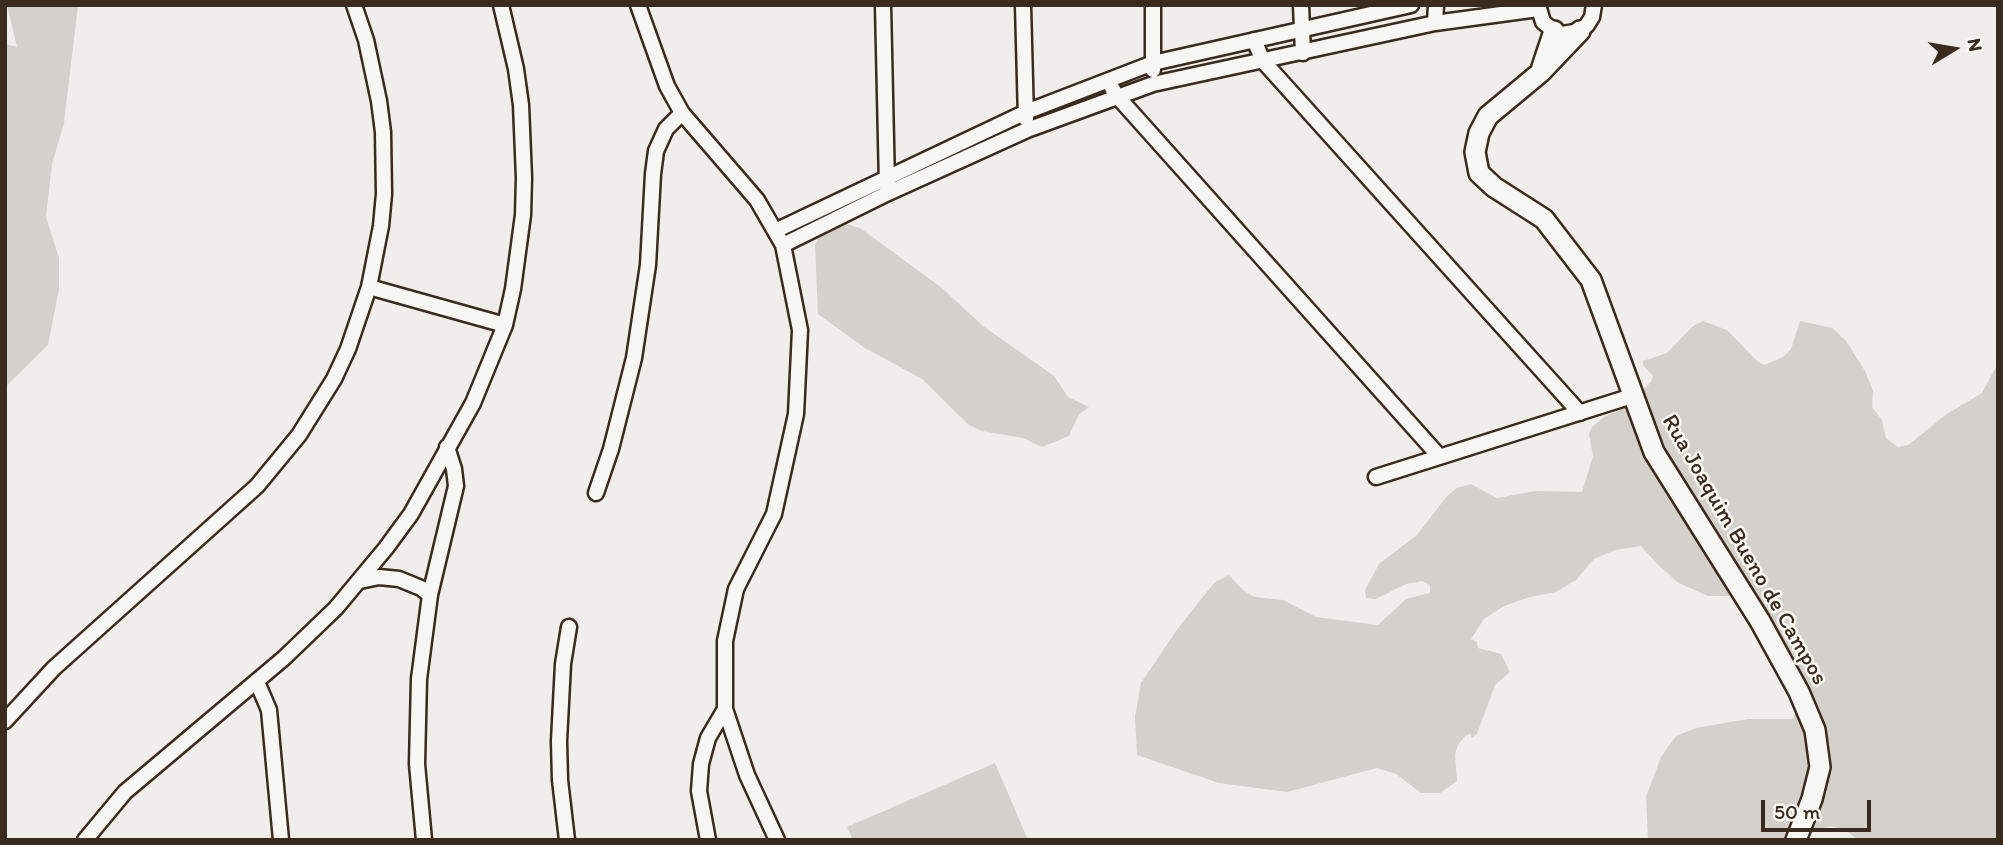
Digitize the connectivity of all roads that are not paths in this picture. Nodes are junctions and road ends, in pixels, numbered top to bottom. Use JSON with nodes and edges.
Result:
{"nodes":[{"id":1,"x":354,"y":5,"type":"edge"},
{"id":2,"x":501,"y":5,"type":"edge"},
{"id":3,"x":638,"y":5,"type":"edge"},
{"id":4,"x":883,"y":5,"type":"edge"},
{"id":5,"x":1023,"y":5,"type":"edge"},
{"id":6,"x":1153,"y":5,"type":"edge"},
{"id":7,"x":1301,"y":5,"type":"edge"},
{"id":8,"x":1411,"y":5,"type":"edge"},
{"id":9,"x":1436,"y":5,"type":"edge"},
{"id":10,"x":1594,"y":5,"type":"edge"},
{"id":11,"x":1538,"y":7,"type":"edge"},
{"id":12,"x":1435,"y":23,"type":"junction"},
{"id":13,"x":1302,"y":30,"type":"junction"},
{"id":14,"x":1580,"y":31,"type":"junction"},
{"id":15,"x":1554,"y":32,"type":"junction"},
{"id":16,"x":1254,"y":40,"type":"junction"},
{"id":17,"x":1303,"y":53,"type":"junction"},
{"id":18,"x":1262,"y":61,"type":"junction"},
{"id":19,"x":1153,"y":63,"type":"junction"},
{"id":20,"x":1541,"y":72,"type":"junction"},
{"id":21,"x":1108,"y":80,"type":"junction"},
{"id":22,"x":1153,"y":84,"type":"junction"},
{"id":23,"x":1117,"y":96,"type":"junction"},
{"id":24,"x":1026,"y":112,"type":"junction"},
{"id":25,"x":681,"y":113,"type":"junction"},
{"id":26,"x":1027,"y":130,"type":"junction"},
{"id":27,"x":886,"y":178,"type":"junction"},
{"id":28,"x":888,"y":193,"type":"junction"},
{"id":29,"x":775,"y":231,"type":"junction"},
{"id":30,"x":783,"y":245,"type":"junction"},
{"id":31,"x":369,"y":287,"type":"junction"},
{"id":32,"x":505,"y":325,"type":"junction"},
{"id":33,"x":1633,"y":396,"type":"junction"},
{"id":34,"x":1580,"y":413,"type":"junction"},
{"id":35,"x":447,"y":447,"type":"junction"},
{"id":36,"x":1439,"y":456,"type":"junction"},
{"id":37,"x":1376,"y":477,"type":"dead end"},
{"id":38,"x":596,"y":493,"type":"dead end"},
{"id":39,"x":360,"y":581,"type":"junction"},
{"id":40,"x":430,"y":595,"type":"junction"},
{"id":41,"x":569,"y":626,"type":"dead end"},
{"id":42,"x":257,"y":682,"type":"junction"},
{"id":43,"x":725,"y":709,"type":"junction"},
{"id":44,"x":5,"y":721,"type":"edge"},
{"id":45,"x":85,"y":840,"type":"edge"},
{"id":46,"x":281,"y":840,"type":"edge"},
{"id":47,"x":424,"y":840,"type":"edge"},
{"id":48,"x":567,"y":840,"type":"edge"},
{"id":49,"x":708,"y":840,"type":"edge"},
{"id":50,"x":777,"y":840,"type":"edge"},
{"id":51,"x":1796,"y":840,"type":"edge"}],
"edges":[{"from":1,"to":31,"type":"street"},
{"from":2,"to":32,"type":"street"},
{"from":3,"to":25,"type":"street"},
{"from":4,"to":27,"type":"street"},
{"from":5,"to":24,"type":"street"},
{"from":6,"to":19,"type":"street"},
{"from":7,"to":13,"type":"street"},
{"from":8,"to":13,"type":"street"},
{"from":9,"to":12,"type":"street"},
{"from":10,"to":14,"type":"street"},
{"from":11,"to":12,"type":"street"},
{"from":11,"to":15,"type":"street"},
{"from":12,"to":17,"type":"street"},
{"from":13,"to":16,"type":"street"},
{"from":13,"to":17,"type":"street"},
{"from":14,"to":15,"type":"street"},
{"from":14,"to":20,"type":"street","name":"Rua Joaquim Bueno de Campos"},
{"from":15,"to":20,"type":"street"},
{"from":16,"to":18,"type":"street"},
{"from":16,"to":19,"type":"street"},
{"from":17,"to":18,"type":"street"},
{"from":18,"to":22,"type":"street"},
{"from":18,"to":34,"type":"street"},
{"from":19,"to":21,"type":"street"},
{"from":19,"to":22,"type":"street"},
{"from":20,"to":33,"type":"street","name":"Rua Joaquim Bueno de Campos"},
{"from":21,"to":23,"type":"street"},
{"from":21,"to":24,"type":"street"},
{"from":22,"to":23,"type":"street"},
{"from":23,"to":26,"type":"street"},
{"from":23,"to":36,"type":"street"},
{"from":24,"to":26,"type":"street"},
{"from":24,"to":27,"type":"street"},
{"from":25,"to":29,"type":"street"},
{"from":25,"to":38,"type":"street"},
{"from":26,"to":28,"type":"street"},
{"from":27,"to":28,"type":"street"},
{"from":27,"to":29,"type":"street"},
{"from":28,"to":30,"type":"street"},
{"from":29,"to":30,"type":"street"},
{"from":30,"to":43,"type":"street"},
{"from":31,"to":32,"type":"street"},
{"from":31,"to":44,"type":"street"},
{"from":32,"to":35,"type":"street"},
{"from":33,"to":34,"type":"street"},
{"from":33,"to":51,"type":"street","name":"Rua Joaquim Bueno de Campos"},
{"from":34,"to":36,"type":"street"},
{"from":35,"to":39,"type":"street"},
{"from":35,"to":40,"type":"street"},
{"from":36,"to":37,"type":"street"},
{"from":39,"to":40,"type":"street"},
{"from":39,"to":42,"type":"street"},
{"from":40,"to":47,"type":"street"},
{"from":41,"to":48,"type":"street"},
{"from":42,"to":45,"type":"street"},
{"from":42,"to":46,"type":"street"},
{"from":43,"to":49,"type":"street"},
{"from":43,"to":50,"type":"street"}]}
